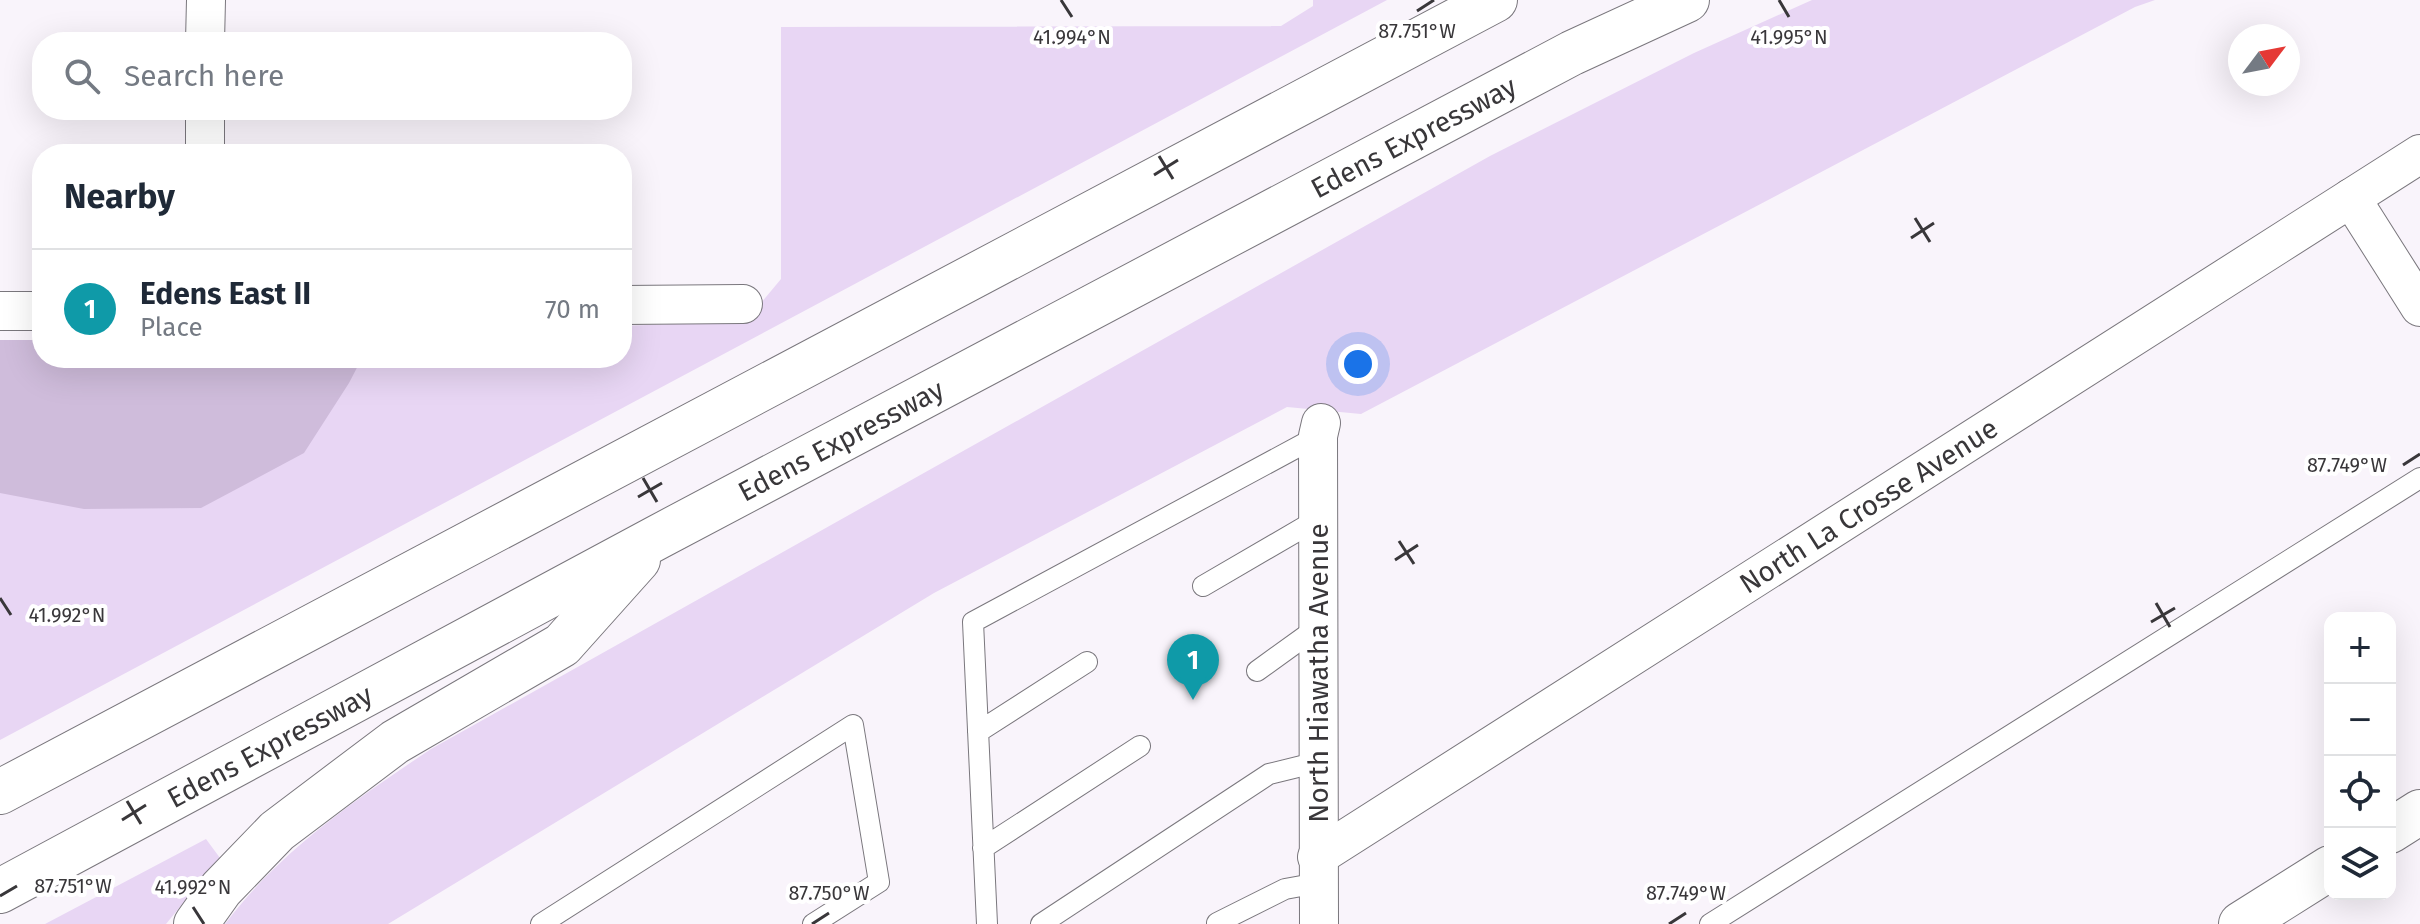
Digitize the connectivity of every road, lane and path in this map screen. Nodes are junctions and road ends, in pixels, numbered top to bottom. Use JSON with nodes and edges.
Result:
{"nodes":[{"id":1,"x":206,"y":0,"type":"edge"},
{"id":2,"x":1495,"y":0,"type":"edge"},
{"id":3,"x":1687,"y":0,"type":"edge"},
{"id":4,"x":205,"y":32,"type":"edge"},
{"id":5,"x":205,"y":120,"type":"edge"},
{"id":6,"x":205,"y":144,"type":"edge"},
{"id":7,"x":2420,"y":154,"type":"edge"},
{"id":8,"x":2351,"y":198,"type":"junction"},
{"id":9,"x":743,"y":304,"type":"dead end"},
{"id":10,"x":632,"y":305,"type":"edge"},
{"id":11,"x":2420,"y":307,"type":"edge"},
{"id":12,"x":0,"y":311,"type":"edge"},
{"id":13,"x":32,"y":311,"type":"edge"},
{"id":14,"x":1320,"y":430,"type":"joint"},
{"id":15,"x":2420,"y":478,"type":"edge"},
{"id":16,"x":1318,"y":519,"type":"junction"},
{"id":17,"x":658,"y":537,"type":"junction"},
{"id":18,"x":1203,"y":586,"type":"dead end"},
{"id":19,"x":1318,"y":627,"type":"junction"},
{"id":20,"x":1087,"y":662,"type":"dead end"},
{"id":21,"x":1257,"y":671,"type":"dead end"},
{"id":22,"x":978,"y":732,"type":"junction"},
{"id":23,"x":1140,"y":746,"type":"dead end"},
{"id":24,"x":1318,"y":762,"type":"junction"},
{"id":25,"x":0,"y":792,"type":"edge"},
{"id":26,"x":2420,"y":812,"type":"edge"},
{"id":27,"x":2395,"y":828,"type":"edge"},
{"id":28,"x":983,"y":848,"type":"junction"},
{"id":29,"x":1318,"y":870,"type":"junction"},
{"id":30,"x":2324,"y":872,"type":"edge"},
{"id":31,"x":0,"y":891,"type":"edge"},
{"id":32,"x":1217,"y":923,"type":"edge"},
{"id":33,"x":196,"y":924,"type":"edge"},
{"id":34,"x":541,"y":924,"type":"edge"},
{"id":35,"x":813,"y":924,"type":"edge"},
{"id":36,"x":987,"y":924,"type":"edge"},
{"id":37,"x":1041,"y":924,"type":"edge"},
{"id":38,"x":1319,"y":924,"type":"edge"},
{"id":39,"x":1710,"y":924,"type":"edge"},
{"id":40,"x":2241,"y":924,"type":"edge"}],
"edges":[{"from":1,"to":4,"type":"street"},
{"from":2,"to":25,"type":"main road"},
{"from":3,"to":17,"type":"main road","name":"Edens Expressway"},
{"from":5,"to":6,"type":"street"},
{"from":7,"to":8,"type":"street","name":"North La Crosse Avenue"},
{"from":8,"to":11,"type":"street"},
{"from":8,"to":29,"type":"street","name":"North La Crosse Avenue"},
{"from":9,"to":10,"type":"street"},
{"from":12,"to":13,"type":"street"},
{"from":14,"to":16,"type":"street","name":"North Hiawatha Avenue"},
{"from":14,"to":22,"type":"lane"},
{"from":15,"to":39,"type":"lane"},
{"from":16,"to":18,"type":"lane"},
{"from":16,"to":19,"type":"street","name":"North Hiawatha Avenue"},
{"from":17,"to":31,"type":"main road","name":"Edens Expressway"},
{"from":17,"to":33,"type":"main road"},
{"from":19,"to":21,"type":"lane"},
{"from":19,"to":24,"type":"street","name":"North Hiawatha Avenue"},
{"from":20,"to":22,"type":"lane"},
{"from":22,"to":28,"type":"lane"},
{"from":23,"to":28,"type":"lane"},
{"from":24,"to":29,"type":"street","name":"North Hiawatha Avenue"},
{"from":24,"to":37,"type":"lane"},
{"from":26,"to":27,"type":"main road"},
{"from":28,"to":36,"type":"lane"},
{"from":29,"to":32,"type":"lane"},
{"from":29,"to":38,"type":"street","name":"North Hiawatha Avenue"},
{"from":30,"to":40,"type":"main road"},
{"from":34,"to":35,"type":"lane"}]}
